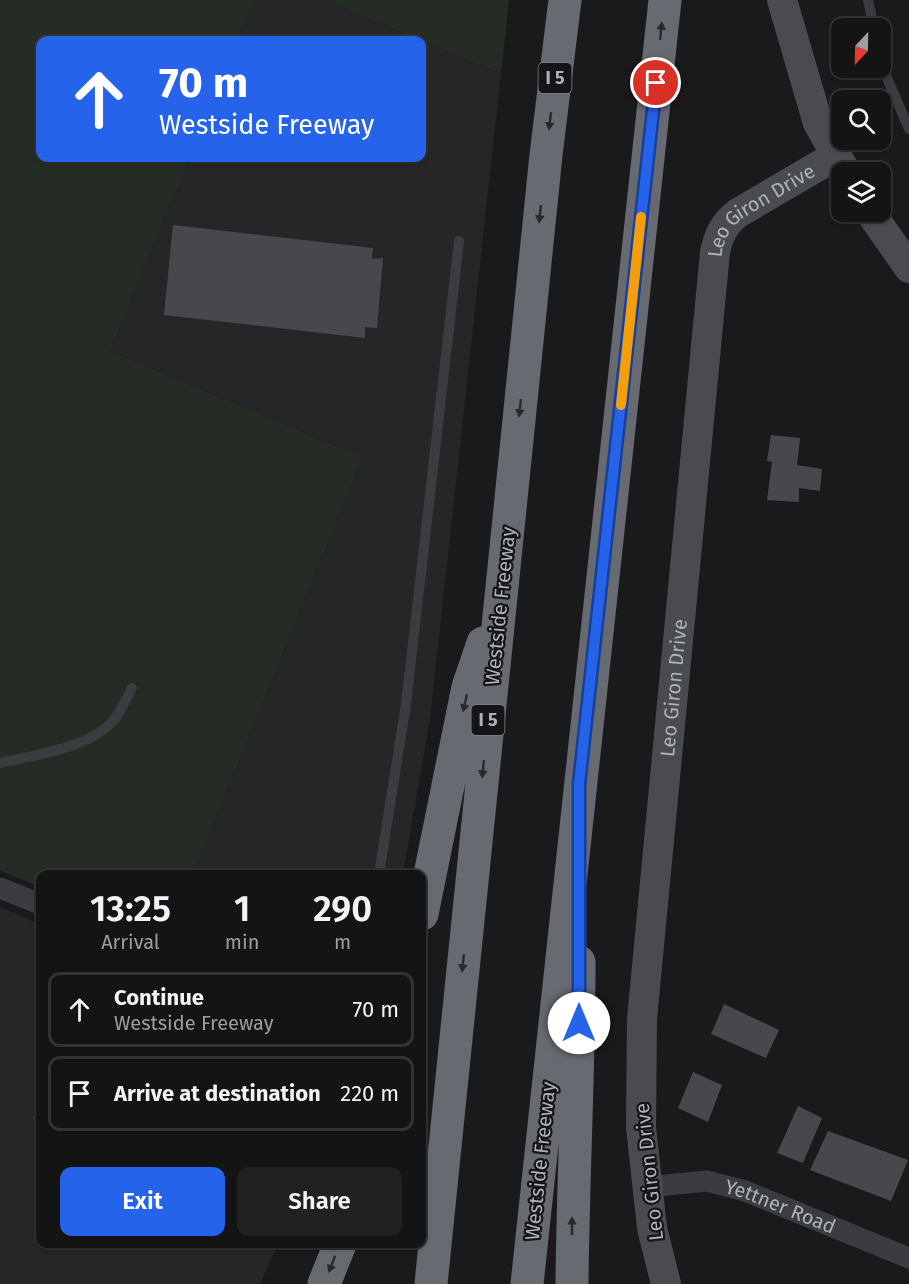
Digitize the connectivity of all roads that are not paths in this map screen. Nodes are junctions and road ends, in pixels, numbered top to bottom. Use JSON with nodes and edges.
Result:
{"nodes":[{"id":1,"x":565,"y":0,"type":"edge"},
{"id":2,"x":664,"y":0,"type":"edge"},
{"id":3,"x":782,"y":0,"type":"edge"},
{"id":4,"x":868,"y":0,"type":"edge"},
{"id":5,"x":872,"y":18,"type":"edge"},
{"id":6,"x":887,"y":78,"type":"edge"},
{"id":7,"x":909,"y":129,"type":"edge"},
{"id":8,"x":841,"y":162,"type":"edge"},
{"id":9,"x":831,"y":169,"type":"edge"},
{"id":10,"x":877,"y":222,"type":"edge"},
{"id":11,"x":459,"y":241,"type":"dead end"},
{"id":12,"x":909,"y":268,"type":"edge"},
{"id":13,"x":502,"y":587,"type":"junction"},
{"id":14,"x":132,"y":688,"type":"dead end"},
{"id":15,"x":0,"y":763,"type":"edge"},
{"id":16,"x":579,"y":784,"type":"junction"},
{"id":17,"x":380,"y":870,"type":"edge"},
{"id":18,"x":0,"y":888,"type":"edge"},
{"id":19,"x":426,"y":894,"type":"edge"},
{"id":20,"x":36,"y":902,"type":"edge"},
{"id":21,"x":646,"y":1187,"type":"junction"},
{"id":22,"x":338,"y":1248,"type":"edge"},
{"id":23,"x":909,"y":1258,"type":"edge"},
{"id":24,"x":324,"y":1284,"type":"edge"},
{"id":25,"x":431,"y":1284,"type":"edge"},
{"id":26,"x":527,"y":1284,"type":"edge"},
{"id":27,"x":572,"y":1284,"type":"edge"},
{"id":28,"x":666,"y":1284,"type":"edge"}],
"edges":[{"from":1,"to":13,"type":"highway","name":"Westside Freeway","number":"I 5","one_way":true},
{"from":16,"to":2,"type":"highway","name":"Westside Freeway","one_way":true},
{"from":3,"to":8,"type":"street"},
{"from":4,"to":5,"type":"lane"},
{"from":6,"to":7,"type":"lane"},
{"from":9,"to":21,"type":"street","name":"Leo Giron Drive"},
{"from":10,"to":12,"type":"street"},
{"from":11,"to":17,"type":"lane"},
{"from":13,"to":19,"type":"highway","one_way":true},
{"from":13,"to":25,"type":"highway","name":"Westside Freeway","number":"I 5","one_way":true},
{"from":14,"to":15,"type":"lane"},
{"from":16,"to":26,"type":"highway","name":"Westside Freeway"},
{"from":27,"to":16,"type":"highway","one_way":true},
{"from":18,"to":20,"type":"street"},
{"from":21,"to":23,"type":"street","name":"Yettner Road"},
{"from":21,"to":28,"type":"street","name":"Leo Giron Drive"},
{"from":22,"to":24,"type":"highway","one_way":true}]}
